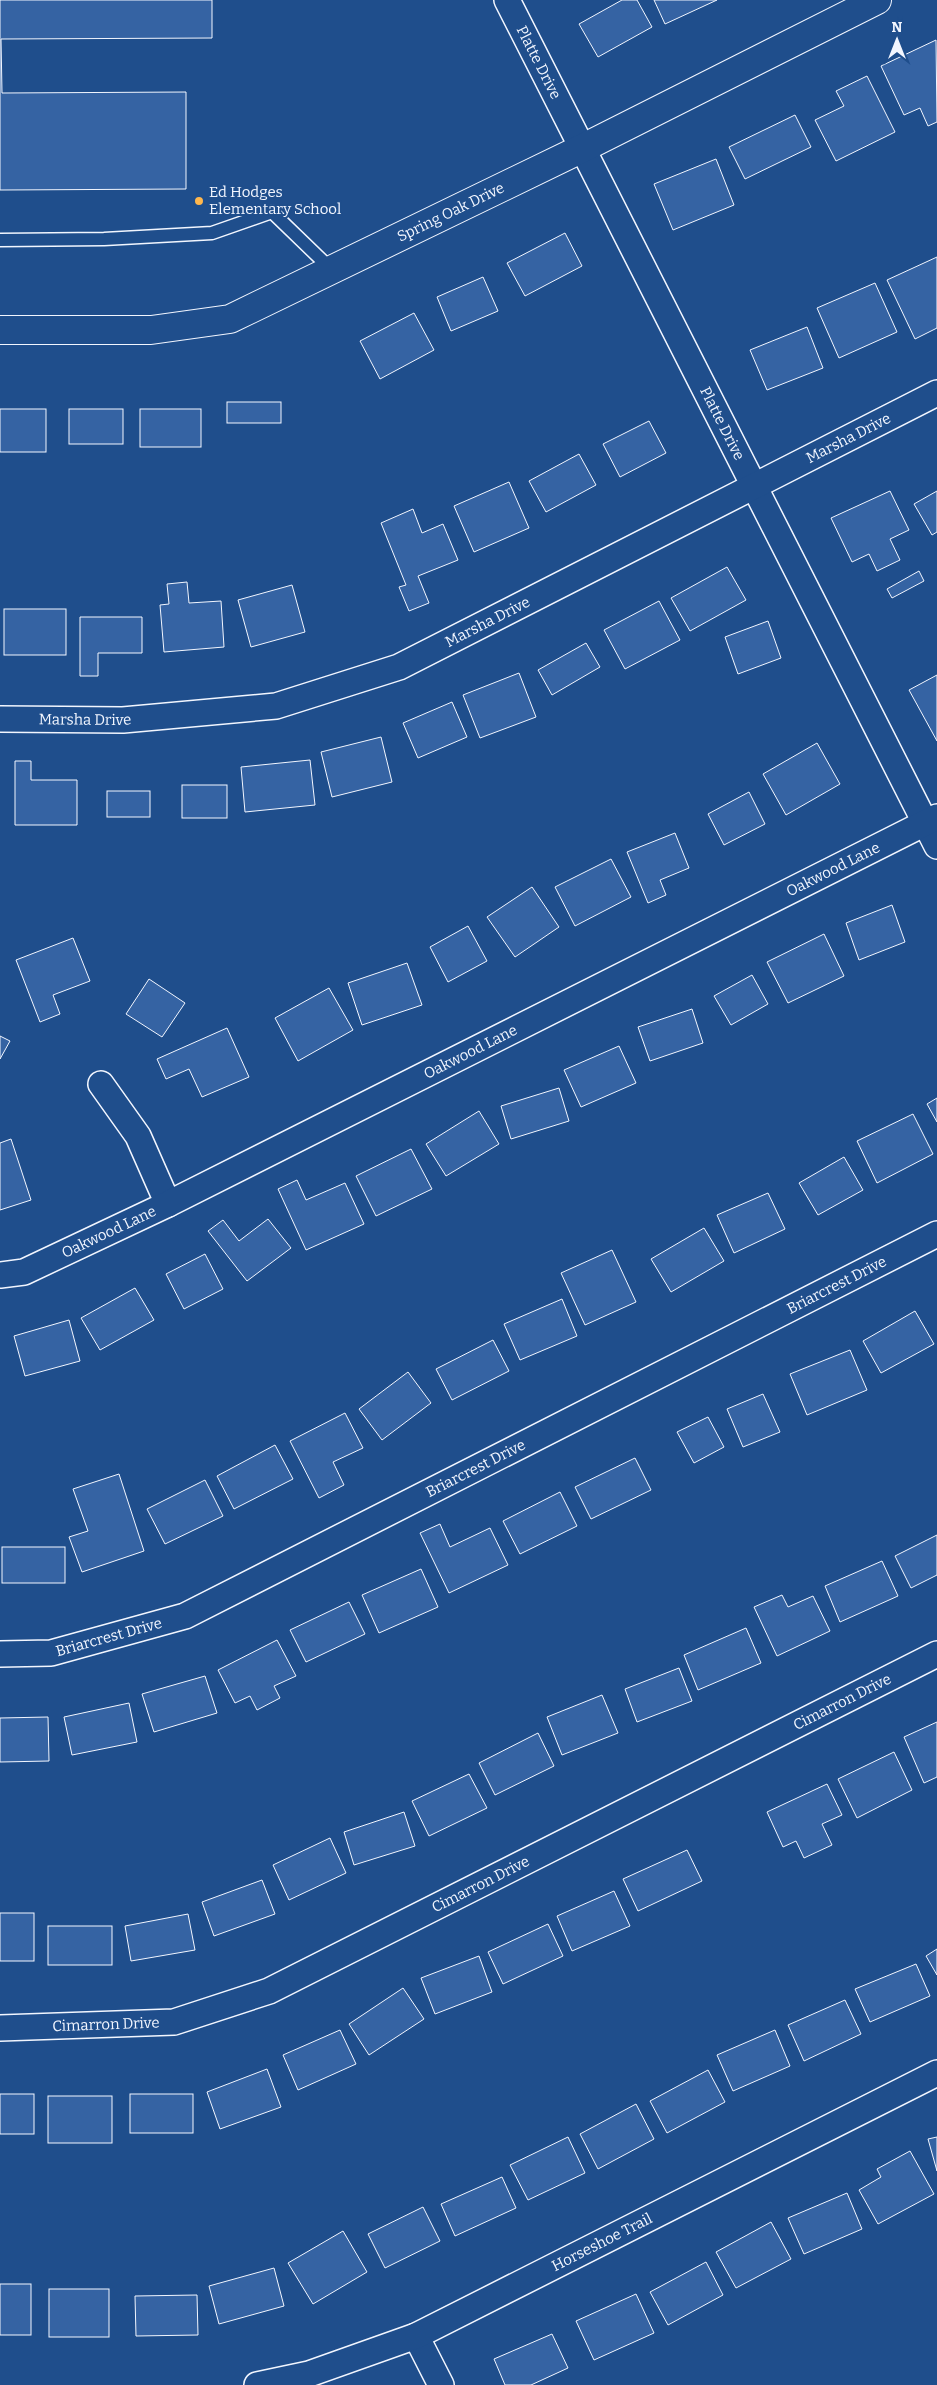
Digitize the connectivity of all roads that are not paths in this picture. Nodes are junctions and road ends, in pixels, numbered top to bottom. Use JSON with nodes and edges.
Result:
{"nodes":[{"id":1,"x":507,"y":0,"type":"edge"},
{"id":2,"x":877,"y":0,"type":"edge"},
{"id":3,"x":583,"y":148,"type":"junction"},
{"id":4,"x":0,"y":240,"type":"edge"},
{"id":5,"x":332,"y":270,"type":"junction"},
{"id":6,"x":0,"y":330,"type":"edge"},
{"id":7,"x":937,"y":393,"type":"edge"},
{"id":8,"x":754,"y":486,"type":"junction"},
{"id":9,"x":0,"y":719,"type":"edge"},
{"id":10,"x":931,"y":820,"type":"edge"},
{"id":11,"x":937,"y":846,"type":"edge"},
{"id":12,"x":101,"y":1084,"type":"dead end"},
{"id":13,"x":168,"y":1204,"type":"junction"},
{"id":14,"x":937,"y":1234,"type":"edge"},
{"id":15,"x":0,"y":1275,"type":"edge"},
{"id":16,"x":0,"y":1654,"type":"edge"},
{"id":17,"x":937,"y":1654,"type":"edge"},
{"id":18,"x":0,"y":2028,"type":"edge"},
{"id":19,"x":937,"y":2073,"type":"edge"},
{"id":20,"x":416,"y":2336,"type":"junction"},
{"id":21,"x":257,"y":2385,"type":"edge"},
{"id":22,"x":441,"y":2385,"type":"edge"}],
"edges":[{"from":1,"to":3,"type":"street","name":"Platte Drive"},
{"from":2,"to":3,"type":"street","name":"Spring Oak Drive"},
{"from":3,"to":5,"type":"street","name":"Spring Oak Drive"},
{"from":3,"to":8,"type":"street","name":"Platte Drive"},
{"from":4,"to":5,"type":"lane"},
{"from":5,"to":6,"type":"street","name":"Spring Oak Drive"},
{"from":7,"to":8,"type":"street","name":"Marsha Drive"},
{"from":8,"to":9,"type":"street","name":"Marsha Drive"},
{"from":8,"to":10,"type":"street","name":"Platte Drive"},
{"from":10,"to":11,"type":"street","name":"Platte Drive"},
{"from":10,"to":13,"type":"street","name":"Oakwood Lane"},
{"from":12,"to":13,"type":"street"},
{"from":13,"to":15,"type":"street","name":"Oakwood Lane"},
{"from":14,"to":16,"type":"street","name":"Briarcrest Drive"},
{"from":17,"to":18,"type":"street","name":"Cimarron Drive"},
{"from":19,"to":20,"type":"street","name":"Horseshoe Trail"},
{"from":20,"to":21,"type":"street","name":"Horseshoe Trail"},
{"from":20,"to":22,"type":"street"}]}
